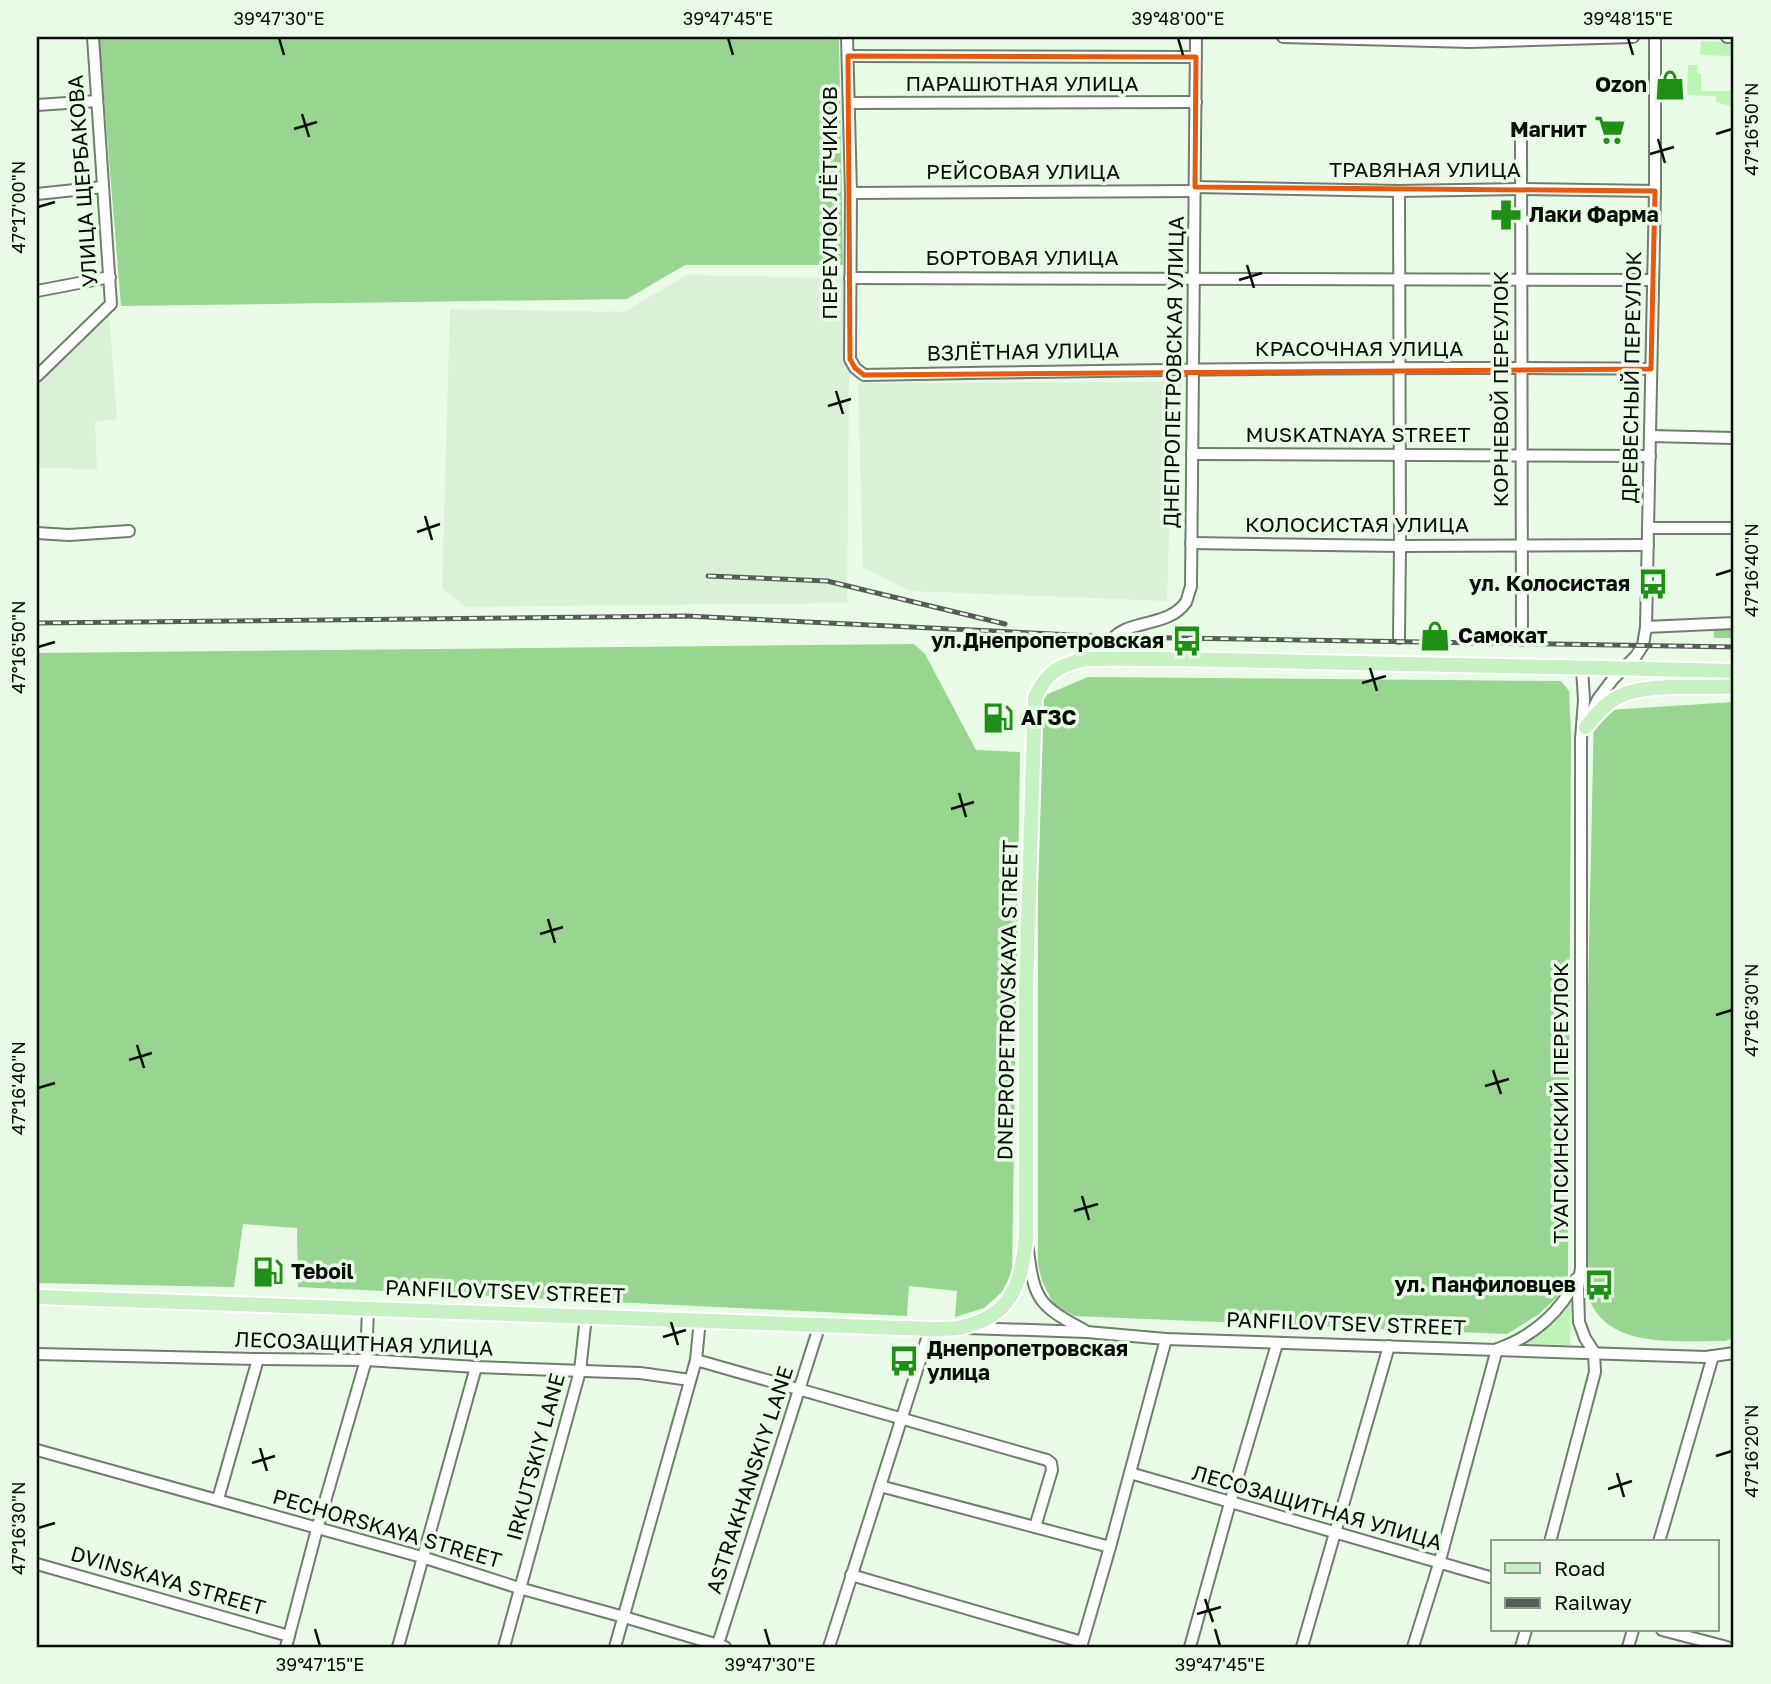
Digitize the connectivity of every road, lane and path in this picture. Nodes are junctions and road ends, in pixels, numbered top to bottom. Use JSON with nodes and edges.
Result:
{"nodes":[{"id":1,"x":93,"y":37,"type":"edge"},
{"id":2,"x":848,"y":37,"type":"edge"},
{"id":3,"x":1196,"y":37,"type":"edge"},
{"id":4,"x":1283,"y":37,"type":"edge"},
{"id":5,"x":1633,"y":37,"type":"edge"},
{"id":6,"x":1655,"y":37,"type":"edge"},
{"id":7,"x":1727,"y":37,"type":"edge"},
{"id":8,"x":1734,"y":37,"type":"edge"},
{"id":9,"x":848,"y":56,"type":"junction"},
{"id":10,"x":1196,"y":57,"type":"junction"},
{"id":11,"x":97,"y":100,"type":"junction"},
{"id":12,"x":1196,"y":102,"type":"junction"},
{"id":13,"x":849,"y":103,"type":"junction"},
{"id":14,"x":37,"y":106,"type":"edge"},
{"id":15,"x":1521,"y":138,"type":"dead end"},
{"id":16,"x":103,"y":187,"type":"junction"},
{"id":17,"x":1195,"y":189,"type":"junction"},
{"id":18,"x":1520,"y":189,"type":"junction"},
{"id":19,"x":1399,"y":191,"type":"junction"},
{"id":20,"x":1655,"y":191,"type":"junction"},
{"id":21,"x":850,"y":193,"type":"junction"},
{"id":22,"x":37,"y":194,"type":"edge"},
{"id":23,"x":110,"y":277,"type":"junction"},
{"id":24,"x":850,"y":278,"type":"junction"},
{"id":25,"x":1194,"y":278,"type":"junction"},
{"id":26,"x":1399,"y":279,"type":"junction"},
{"id":27,"x":1521,"y":279,"type":"junction"},
{"id":28,"x":1653,"y":280,"type":"junction"},
{"id":29,"x":37,"y":291,"type":"edge"},
{"id":30,"x":1521,"y":367,"type":"junction"},
{"id":31,"x":1193,"y":368,"type":"junction"},
{"id":32,"x":1399,"y":368,"type":"junction"},
{"id":33,"x":855,"y":369,"type":"joint"},
{"id":34,"x":1651,"y":369,"type":"junction"},
{"id":35,"x":37,"y":376,"type":"edge"},
{"id":36,"x":1650,"y":436,"type":"junction"},
{"id":37,"x":1734,"y":438,"type":"edge"},
{"id":38,"x":1192,"y":454,"type":"junction"},
{"id":39,"x":1399,"y":455,"type":"junction"},
{"id":40,"x":1521,"y":455,"type":"junction"},
{"id":41,"x":1650,"y":456,"type":"junction"},
{"id":42,"x":1648,"y":528,"type":"junction"},
{"id":43,"x":1734,"y":528,"type":"edge"},
{"id":44,"x":129,"y":531,"type":"dead end"},
{"id":45,"x":37,"y":533,"type":"edge"},
{"id":46,"x":1191,"y":543,"type":"junction"},
{"id":47,"x":1521,"y":545,"type":"junction"},
{"id":48,"x":1648,"y":545,"type":"junction"},
{"id":49,"x":1401,"y":546,"type":"junction"},
{"id":50,"x":1734,"y":623,"type":"edge"},
{"id":51,"x":1646,"y":627,"type":"junction"},
{"id":52,"x":1399,"y":638,"type":"dead end"},
{"id":53,"x":1522,"y":640,"type":"dead end"},
{"id":54,"x":1105,"y":659,"type":"junction"},
{"id":55,"x":1624,"y":667,"type":"junction"},
{"id":56,"x":1582,"y":668,"type":"junction"},
{"id":57,"x":1734,"y":671,"type":"edge"},
{"id":58,"x":1734,"y":687,"type":"edge"},
{"id":59,"x":1584,"y":733,"type":"junction"},
{"id":60,"x":1026,"y":1237,"type":"junction"},
{"id":61,"x":1581,"y":1268,"type":"junction"},
{"id":62,"x":37,"y":1297,"type":"edge"},
{"id":63,"x":368,"y":1309,"type":"junction"},
{"id":64,"x":586,"y":1316,"type":"junction"},
{"id":65,"x":700,"y":1320,"type":"junction"},
{"id":66,"x":820,"y":1324,"type":"junction"},
{"id":67,"x":957,"y":1328,"type":"junction"},
{"id":68,"x":930,"y":1329,"type":"junction"},
{"id":69,"x":1087,"y":1332,"type":"junction"},
{"id":70,"x":1166,"y":1339,"type":"junction"},
{"id":71,"x":1277,"y":1344,"type":"junction"},
{"id":72,"x":1390,"y":1346,"type":"junction"},
{"id":73,"x":1497,"y":1349,"type":"junction"},
{"id":74,"x":1594,"y":1352,"type":"junction"},
{"id":75,"x":1734,"y":1353,"type":"edge"},
{"id":76,"x":37,"y":1354,"type":"edge"},
{"id":77,"x":1713,"y":1356,"type":"junction"},
{"id":78,"x":258,"y":1359,"type":"junction"},
{"id":79,"x":366,"y":1360,"type":"junction"},
{"id":80,"x":696,"y":1360,"type":"junction"},
{"id":81,"x":476,"y":1367,"type":"junction"},
{"id":82,"x":580,"y":1371,"type":"junction"},
{"id":83,"x":690,"y":1380,"type":"junction"},
{"id":84,"x":798,"y":1390,"type":"junction"},
{"id":85,"x":901,"y":1418,"type":"junction"},
{"id":86,"x":37,"y":1450,"type":"edge"},
{"id":87,"x":1130,"y":1473,"type":"junction"},
{"id":88,"x":880,"y":1486,"type":"junction"},
{"id":89,"x":218,"y":1499,"type":"junction"},
{"id":90,"x":1230,"y":1503,"type":"junction"},
{"id":91,"x":1035,"y":1527,"type":"junction"},
{"id":92,"x":317,"y":1529,"type":"junction"},
{"id":93,"x":1335,"y":1534,"type":"junction"},
{"id":94,"x":1551,"y":1540,"type":"edge"},
{"id":95,"x":1659,"y":1540,"type":"edge"},
{"id":96,"x":1110,"y":1547,"type":"junction"},
{"id":97,"x":422,"y":1557,"type":"junction"},
{"id":98,"x":37,"y":1564,"type":"edge"},
{"id":99,"x":1439,"y":1564,"type":"junction"},
{"id":100,"x":851,"y":1576,"type":"junction"},
{"id":101,"x":1491,"y":1577,"type":"edge"},
{"id":102,"x":519,"y":1588,"type":"junction"},
{"id":103,"x":624,"y":1617,"type":"junction"},
{"id":104,"x":1670,"y":1632,"type":"edge"},
{"id":105,"x":287,"y":1641,"type":"edge"},
{"id":106,"x":1081,"y":1645,"type":"edge"},
{"id":107,"x":398,"y":1647,"type":"edge"},
{"id":108,"x":503,"y":1647,"type":"edge"},
{"id":109,"x":615,"y":1647,"type":"edge"},
{"id":110,"x":720,"y":1647,"type":"edge"},
{"id":111,"x":829,"y":1647,"type":"edge"},
{"id":112,"x":1190,"y":1647,"type":"edge"},
{"id":113,"x":1302,"y":1647,"type":"edge"},
{"id":114,"x":1413,"y":1647,"type":"edge"},
{"id":115,"x":1727,"y":1647,"type":"edge"}],
"edges":[{"from":1,"to":11,"type":"street","name":"УЛИЦА ЩЕРБАКОВА"},
{"from":2,"to":9,"type":"street","name":"ПЕРЕУЛОК ЛЁТЧИКОВ"},
{"from":3,"to":10,"type":"street","name":"ДНЕПРОПЕТРОВСКАЯ УЛИЦА"},
{"from":4,"to":5,"type":"street"},
{"from":6,"to":20,"type":"street","name":"ДРЕВЕСНЫЙ ПЕРЕУЛОК"},
{"from":7,"to":8,"type":"street"},
{"from":9,"to":10,"type":"street"},
{"from":9,"to":13,"type":"street","name":"ПЕРЕУЛОК ЛЁТЧИКОВ"},
{"from":10,"to":12,"type":"street","name":"ДНЕПРОПЕТРОВСКАЯ УЛИЦА"},
{"from":11,"to":14,"type":"street"},
{"from":11,"to":16,"type":"street","name":"УЛИЦА ЩЕРБАКОВА"},
{"from":12,"to":13,"type":"street","name":"ПАРАШЮТНАЯ УЛИЦА"},
{"from":12,"to":17,"type":"street","name":"ДНЕПРОПЕТРОВСКАЯ УЛИЦА"},
{"from":13,"to":21,"type":"street","name":"ПЕРЕУЛОК ЛЁТЧИКОВ"},
{"from":15,"to":18,"type":"street","name":"КОРНЕВОЙ ПЕРЕУЛОК"},
{"from":16,"to":22,"type":"street"},
{"from":16,"to":23,"type":"street","name":"УЛИЦА ЩЕРБАКОВА"},
{"from":17,"to":19,"type":"street","name":"ТРАВЯНАЯ УЛИЦА"},
{"from":17,"to":21,"type":"street","name":"РЕЙСОВАЯ УЛИЦА"},
{"from":17,"to":25,"type":"street","name":"ДНЕПРОПЕТРОВСКАЯ УЛИЦА"},
{"from":18,"to":19,"type":"street","name":"ТРАВЯНАЯ УЛИЦА"},
{"from":18,"to":20,"type":"street","name":"ТРАВЯНАЯ УЛИЦА"},
{"from":18,"to":27,"type":"street","name":"КОРНЕВОЙ ПЕРЕУЛОК"},
{"from":19,"to":26,"type":"street"},
{"from":20,"to":28,"type":"street","name":"ДРЕВЕСНЫЙ ПЕРЕУЛОК"},
{"from":21,"to":24,"type":"street","name":"ПЕРЕУЛОК ЛЁТЧИКОВ"},
{"from":23,"to":29,"type":"street"},
{"from":23,"to":35,"type":"street","name":"УЛИЦА ЩЕРБАКОВА"},
{"from":24,"to":25,"type":"street","name":"БОРТОВАЯ УЛИЦА"},
{"from":24,"to":33,"type":"street","name":"ПЕРЕУЛОК ЛЁТЧИКОВ"},
{"from":25,"to":26,"type":"street","name":"БОРТОВАЯ УЛИЦА"},
{"from":25,"to":31,"type":"street","name":"ДНЕПРОПЕТРОВСКАЯ УЛИЦА"},
{"from":26,"to":27,"type":"street","name":"БОРТОВАЯ УЛИЦА"},
{"from":26,"to":32,"type":"street"},
{"from":27,"to":28,"type":"street","name":"БОРТОВАЯ УЛИЦА"},
{"from":27,"to":30,"type":"street","name":"КОРНЕВОЙ ПЕРЕУЛОК"},
{"from":28,"to":34,"type":"street","name":"ДРЕВЕСНЫЙ ПЕРЕУЛОК"},
{"from":30,"to":32,"type":"street","name":"КРАСОЧНАЯ УЛИЦА"},
{"from":30,"to":34,"type":"street","name":"КРАСОЧНАЯ УЛИЦА"},
{"from":30,"to":40,"type":"street","name":"КОРНЕВОЙ ПЕРЕУЛОК"},
{"from":31,"to":32,"type":"street","name":"КРАСОЧНАЯ УЛИЦА"},
{"from":31,"to":33,"type":"street","name":"ВЗЛЁТНАЯ УЛИЦА"},
{"from":31,"to":38,"type":"street","name":"ДНЕПРОПЕТРОВСКАЯ УЛИЦА"},
{"from":32,"to":39,"type":"street"},
{"from":34,"to":36,"type":"street","name":"ДРЕВЕСНЫЙ ПЕРЕУЛОК"},
{"from":36,"to":37,"type":"street"},
{"from":36,"to":41,"type":"street","name":"ДРЕВЕСНЫЙ ПЕРЕУЛОК"},
{"from":38,"to":39,"type":"street","name":"MUSKATNAYA STREET"},
{"from":38,"to":46,"type":"street","name":"ДНЕПРОПЕТРОВСКАЯ УЛИЦА"},
{"from":39,"to":40,"type":"street","name":"MUSKATNAYA STREET"},
{"from":39,"to":49,"type":"street"},
{"from":40,"to":41,"type":"street","name":"MUSKATNAYA STREET"},
{"from":40,"to":47,"type":"street","name":"КОРНЕВОЙ ПЕРЕУЛОК"},
{"from":41,"to":42,"type":"street","name":"ДРЕВЕСНЫЙ ПЕРЕУЛОК"},
{"from":42,"to":43,"type":"street"},
{"from":42,"to":48,"type":"street","name":"ДРЕВЕСНЫЙ ПЕРЕУЛОК"},
{"from":44,"to":45,"type":"street"},
{"from":46,"to":49,"type":"street","name":"КОЛОСИСТАЯ УЛИЦА"},
{"from":46,"to":54,"type":"street","name":"ДНЕПРОПЕТРОВСКАЯ УЛИЦА"},
{"from":47,"to":48,"type":"street","name":"КОЛОСИСТАЯ УЛИЦА"},
{"from":47,"to":49,"type":"street","name":"КОЛОСИСТАЯ УЛИЦА"},
{"from":47,"to":53,"type":"street","name":"КОРНЕВОЙ ПЕРЕУЛОК"},
{"from":48,"to":51,"type":"street","name":"ДРЕВЕСНЫЙ ПЕРЕУЛОК"},
{"from":49,"to":52,"type":"street"},
{"from":50,"to":51,"type":"street"},
{"from":51,"to":55,"type":"street","name":"ДРЕВЕСНЫЙ ПЕРЕУЛОК"},
{"from":54,"to":56,"type":"main road","name":"DNEPROPETROVSKAYA STREET"},
{"from":54,"to":60,"type":"main road","name":"DNEPROPETROVSKAYA STREET"},
{"from":55,"to":56,"type":"main road","name":"DNEPROPETROVSKAYA STREET"},
{"from":55,"to":57,"type":"main road","name":"DNEPROPETROVSKAYA STREET"},
{"from":55,"to":59,"type":"street","name":"ТУАПСИНСКИЙ ПЕРЕУЛОК"},
{"from":56,"to":59,"type":"street","name":"ТУАПСИНСКИЙ ПЕРЕУЛОК"},
{"from":58,"to":59,"type":"main road"},
{"from":59,"to":61,"type":"street","name":"ТУАПСИНСКИЙ ПЕРЕУЛОК"},
{"from":60,"to":67,"type":"main road","name":"DNEPROPETROVSKAYA STREET"},
{"from":60,"to":69,"type":"street"},
{"from":61,"to":73,"type":"street"},
{"from":61,"to":74,"type":"street","name":"ТУАПСИНСКИЙ ПЕРЕУЛОК"},
{"from":62,"to":63,"type":"main road","name":"PANFILOVTSEV STREET"},
{"from":63,"to":64,"type":"main road","name":"PANFILOVTSEV STREET"},
{"from":63,"to":79,"type":"street"},
{"from":64,"to":65,"type":"main road","name":"PANFILOVTSEV STREET"},
{"from":64,"to":82,"type":"street","name":"IRKUTSKIY LANE"},
{"from":65,"to":66,"type":"main road","name":"PANFILOVTSEV STREET"},
{"from":65,"to":80,"type":"street"},
{"from":66,"to":68,"type":"main road","name":"PANFILOVTSEV STREET"},
{"from":66,"to":84,"type":"street","name":"ASTRAKHANSKIY LANE"},
{"from":67,"to":68,"type":"main road","name":"DNEPROPETROVSKAYA STREET"},
{"from":67,"to":69,"type":"street","name":"PANFILOVTSEV STREET"},
{"from":68,"to":85,"type":"street"},
{"from":69,"to":70,"type":"street","name":"PANFILOVTSEV STREET"},
{"from":70,"to":71,"type":"street","name":"PANFILOVTSEV STREET"},
{"from":70,"to":87,"type":"street"},
{"from":71,"to":72,"type":"street","name":"PANFILOVTSEV STREET"},
{"from":71,"to":90,"type":"street"},
{"from":72,"to":73,"type":"street","name":"PANFILOVTSEV STREET"},
{"from":72,"to":93,"type":"street"},
{"from":73,"to":74,"type":"street","name":"PANFILOVTSEV STREET"},
{"from":73,"to":99,"type":"street"},
{"from":74,"to":77,"type":"street","name":"PANFILOVTSEV STREET"},
{"from":74,"to":94,"type":"street"},
{"from":75,"to":77,"type":"street","name":"PANFILOVTSEV STREET"},
{"from":76,"to":78,"type":"street","name":"ЛЕСОЗАЩИТНАЯ УЛИЦА"},
{"from":77,"to":95,"type":"street"},
{"from":78,"to":79,"type":"street","name":"ЛЕСОЗАЩИТНАЯ УЛИЦА"},
{"from":78,"to":89,"type":"street"},
{"from":79,"to":81,"type":"street","name":"ЛЕСОЗАЩИТНАЯ УЛИЦА"},
{"from":79,"to":92,"type":"street"},
{"from":80,"to":83,"type":"street"},
{"from":80,"to":84,"type":"street"},
{"from":81,"to":82,"type":"street","name":"ЛЕСОЗАЩИТНАЯ УЛИЦА"},
{"from":81,"to":97,"type":"street"},
{"from":82,"to":83,"type":"street","name":"ЛЕСОЗАЩИТНАЯ УЛИЦА"},
{"from":82,"to":102,"type":"street","name":"IRKUTSKIY LANE"},
{"from":83,"to":103,"type":"street"},
{"from":84,"to":85,"type":"street"},
{"from":84,"to":110,"type":"street","name":"ASTRAKHANSKIY LANE"},
{"from":85,"to":88,"type":"street"},
{"from":85,"to":91,"type":"street"},
{"from":86,"to":89,"type":"street","name":"PECHORSKAYA STREET"},
{"from":87,"to":90,"type":"street","name":"ЛЕСОЗАЩИТНАЯ УЛИЦА"},
{"from":87,"to":96,"type":"street"},
{"from":88,"to":91,"type":"street"},
{"from":88,"to":100,"type":"street"},
{"from":89,"to":92,"type":"street","name":"PECHORSKAYA STREET"},
{"from":90,"to":93,"type":"street","name":"ЛЕСОЗАЩИТНАЯ УЛИЦА"},
{"from":90,"to":112,"type":"street"},
{"from":91,"to":96,"type":"street"},
{"from":92,"to":97,"type":"street","name":"PECHORSKAYA STREET"},
{"from":92,"to":105,"type":"street"},
{"from":93,"to":99,"type":"street","name":"ЛЕСОЗАЩИТНАЯ УЛИЦА"},
{"from":93,"to":113,"type":"street"},
{"from":96,"to":106,"type":"street"},
{"from":97,"to":102,"type":"street","name":"PECHORSKAYA STREET"},
{"from":97,"to":107,"type":"street"},
{"from":98,"to":105,"type":"street","name":"DVINSKAYA STREET"},
{"from":99,"to":101,"type":"street","name":"ЛЕСОЗАЩИТНАЯ УЛИЦА"},
{"from":99,"to":114,"type":"street"},
{"from":100,"to":106,"type":"street"},
{"from":100,"to":111,"type":"street"},
{"from":102,"to":103,"type":"street","name":"PECHORSKAYA STREET"},
{"from":102,"to":108,"type":"street","name":"IRKUTSKIY LANE"},
{"from":103,"to":109,"type":"street"},
{"from":103,"to":110,"type":"street","name":"PECHORSKAYA STREET"},
{"from":104,"to":115,"type":"street"}]}
